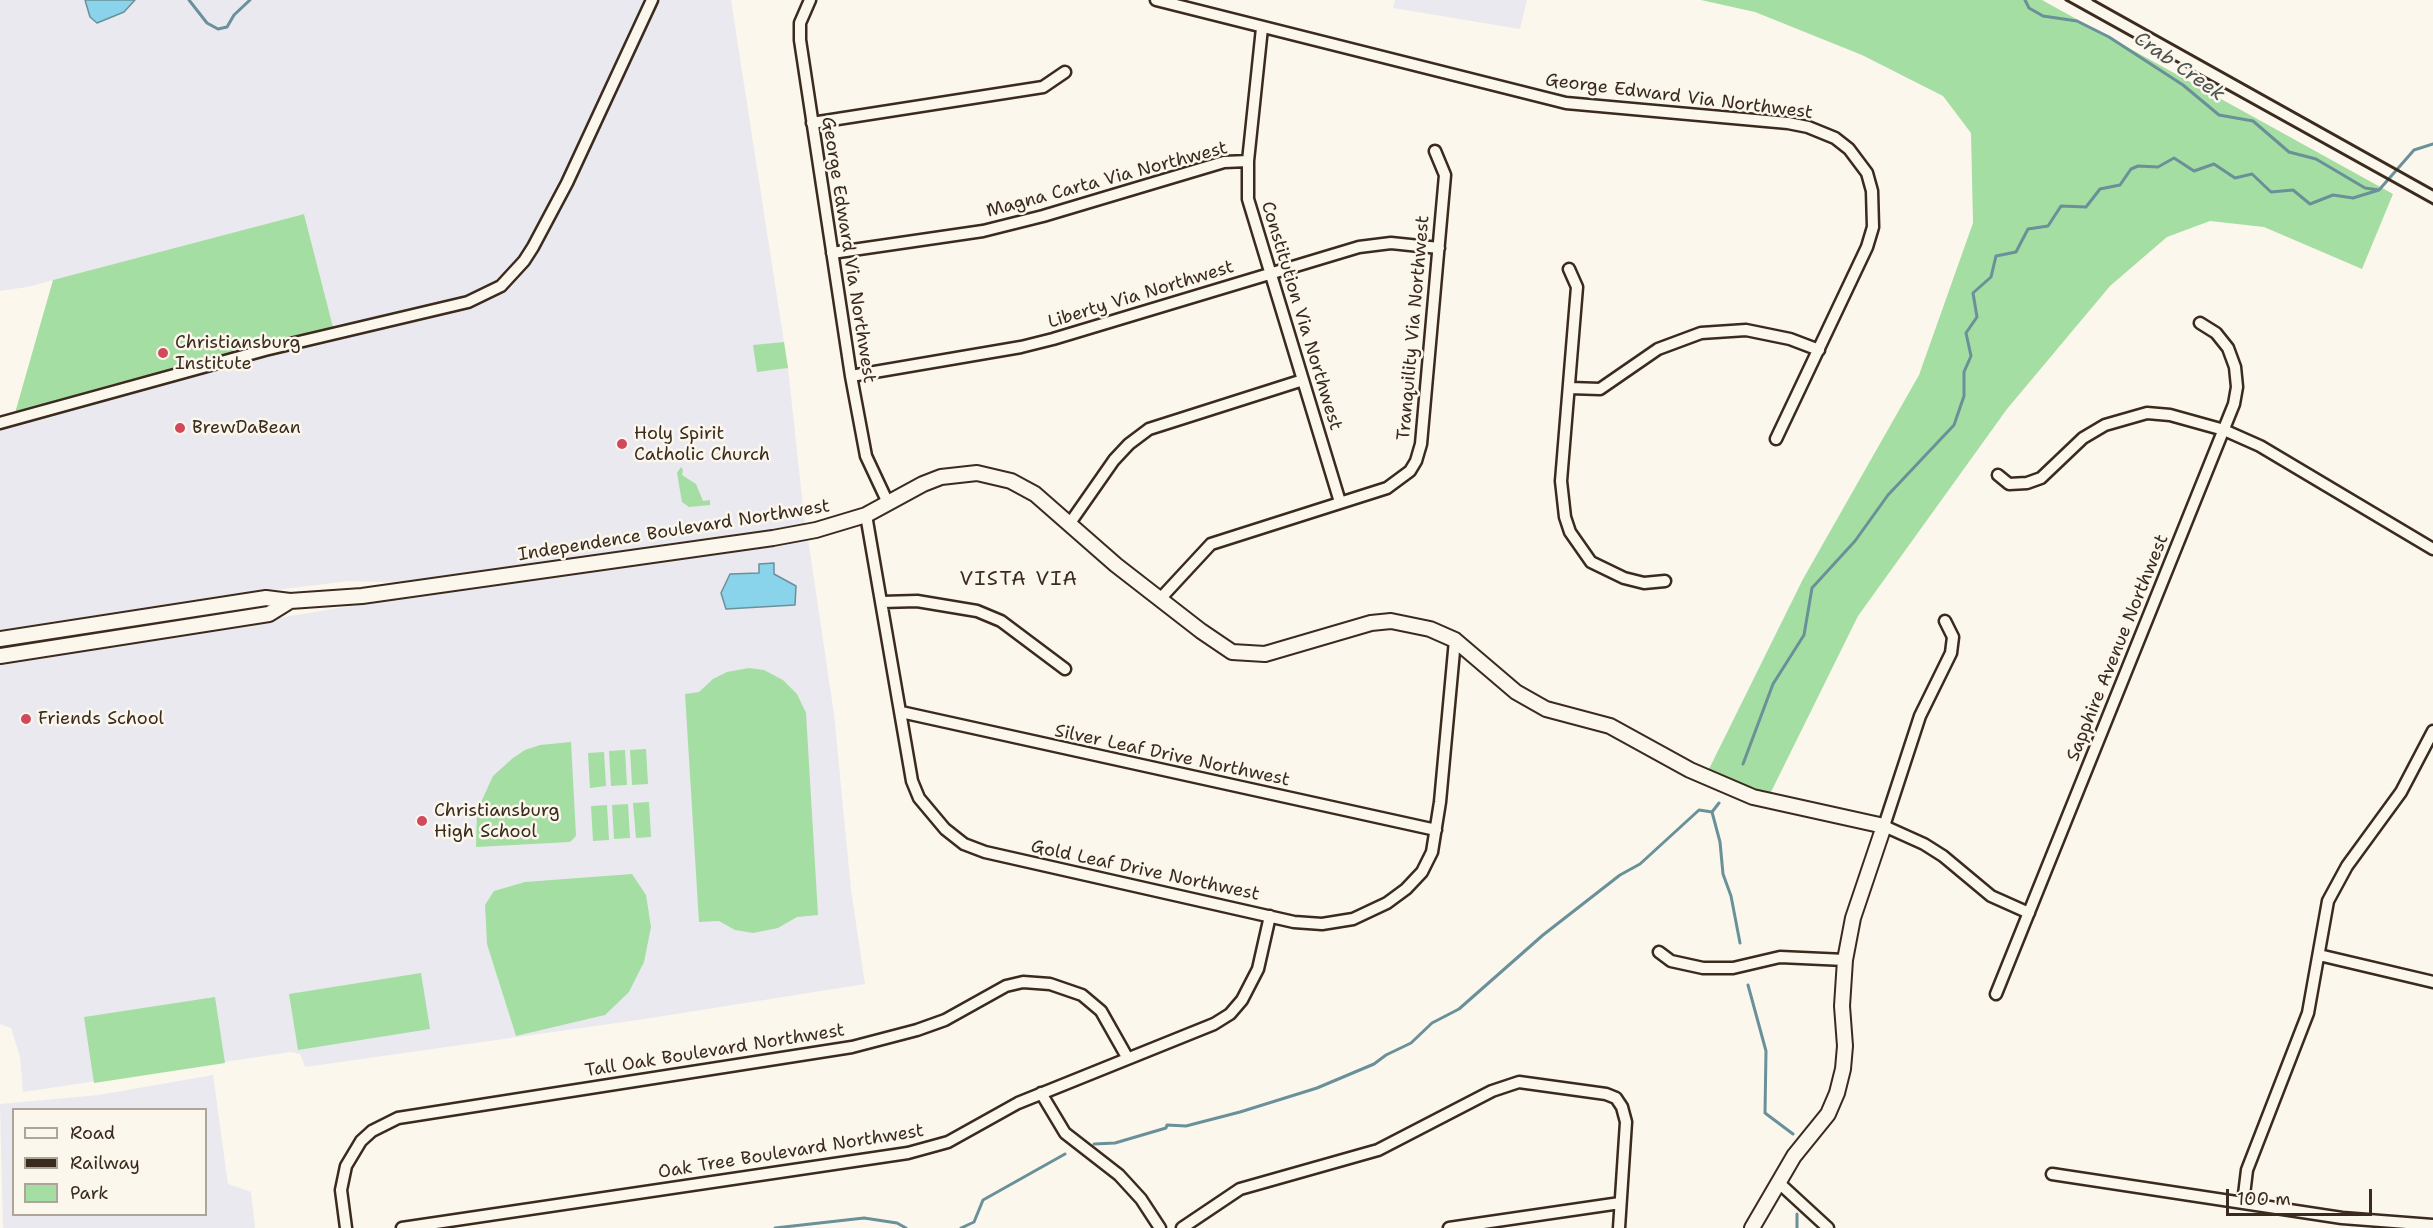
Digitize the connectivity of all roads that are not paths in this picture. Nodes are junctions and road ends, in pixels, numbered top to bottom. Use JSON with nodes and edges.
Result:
{"nodes":[{"id":1,"x":652,"y":0,"type":"edge"},
{"id":2,"x":810,"y":0,"type":"edge"},
{"id":3,"x":1156,"y":0,"type":"edge"},
{"id":4,"x":1262,"y":28,"type":"junction"},
{"id":5,"x":1065,"y":72,"type":"dead end"},
{"id":6,"x":812,"y":123,"type":"junction"},
{"id":7,"x":1435,"y":151,"type":"dead end"},
{"id":8,"x":1248,"y":161,"type":"junction"},
{"id":9,"x":1439,"y":248,"type":"junction"},
{"id":10,"x":832,"y":253,"type":"junction"},
{"id":11,"x":1569,"y":269,"type":"dead end"},
{"id":12,"x":1270,"y":274,"type":"junction"},
{"id":13,"x":2200,"y":323,"type":"dead end"},
{"id":14,"x":1819,"y":350,"type":"junction"},
{"id":15,"x":851,"y":376,"type":"junction"},
{"id":16,"x":1302,"y":380,"type":"junction"},
{"id":17,"x":1570,"y":388,"type":"junction"},
{"id":18,"x":0,"y":423,"type":"edge"},
{"id":19,"x":2224,"y":430,"type":"junction"},
{"id":20,"x":1776,"y":439,"type":"dead end"},
{"id":21,"x":1998,"y":475,"type":"dead end"},
{"id":22,"x":1340,"y":502,"type":"junction"},
{"id":23,"x":888,"y":503,"type":"junction"},
{"id":24,"x":866,"y":515,"type":"junction"},
{"id":25,"x":1070,"y":523,"type":"junction"},
{"id":26,"x":2433,"y":549,"type":"edge"},
{"id":27,"x":1665,"y":581,"type":"dead end"},
{"id":28,"x":1160,"y":600,"type":"junction"},
{"id":29,"x":290,"y":601,"type":"junction"},
{"id":30,"x":882,"y":602,"type":"junction"},
{"id":31,"x":1945,"y":621,"type":"dead end"},
{"id":32,"x":0,"y":639,"type":"edge"},
{"id":33,"x":1455,"y":640,"type":"junction"},
{"id":34,"x":0,"y":656,"type":"edge"},
{"id":35,"x":1065,"y":669,"type":"dead end"},
{"id":36,"x":901,"y":712,"type":"junction"},
{"id":37,"x":2433,"y":731,"type":"edge"},
{"id":38,"x":1884,"y":826,"type":"junction"},
{"id":39,"x":1436,"y":830,"type":"junction"},
{"id":40,"x":2029,"y":913,"type":"junction"},
{"id":41,"x":1270,"y":916,"type":"junction"},
{"id":42,"x":1659,"y":952,"type":"dead end"},
{"id":43,"x":2319,"y":956,"type":"junction"},
{"id":44,"x":1845,"y":960,"type":"junction"},
{"id":45,"x":2433,"y":982,"type":"edge"},
{"id":46,"x":1996,"y":994,"type":"dead end"},
{"id":47,"x":1127,"y":1057,"type":"junction"},
{"id":48,"x":1041,"y":1093,"type":"junction"},
{"id":49,"x":2052,"y":1174,"type":"dead end"},
{"id":50,"x":1778,"y":1182,"type":"junction"},
{"id":51,"x":1620,"y":1203,"type":"junction"},
{"id":52,"x":2243,"y":1203,"type":"junction"},
{"id":53,"x":2342,"y":1223,"type":"edge"},
{"id":54,"x":2433,"y":1225,"type":"edge"},
{"id":55,"x":346,"y":1228,"type":"edge"},
{"id":56,"x":402,"y":1228,"type":"edge"},
{"id":57,"x":1160,"y":1228,"type":"edge"},
{"id":58,"x":1182,"y":1228,"type":"edge"},
{"id":59,"x":1449,"y":1228,"type":"edge"},
{"id":60,"x":1618,"y":1228,"type":"edge"},
{"id":61,"x":1752,"y":1228,"type":"edge"},
{"id":62,"x":1828,"y":1228,"type":"edge"}],
"edges":[{"from":1,"to":18,"type":"street"},
{"from":2,"to":6,"type":"street","name":"George Edward Via Northwest"},
{"from":3,"to":4,"type":"street","name":"George Edward Via Northwest"},
{"from":4,"to":8,"type":"street","name":"Constitution Via Northwest"},
{"from":4,"to":14,"type":"street","name":"George Edward Via Northwest"},
{"from":5,"to":6,"type":"street"},
{"from":6,"to":10,"type":"street","name":"George Edward Via Northwest"},
{"from":7,"to":9,"type":"street","name":"Tranquility Via Northwest"},
{"from":8,"to":10,"type":"street","name":"Magna Carta Via Northwest"},
{"from":8,"to":12,"type":"street","name":"Constitution Via Northwest"},
{"from":9,"to":12,"type":"street","name":"Liberty Via Northwest"},
{"from":9,"to":22,"type":"street","name":"Tranquility Via Northwest"},
{"from":10,"to":15,"type":"street","name":"George Edward Via Northwest"},
{"from":11,"to":17,"type":"street"},
{"from":12,"to":15,"type":"street","name":"Liberty Via Northwest"},
{"from":12,"to":16,"type":"street","name":"Constitution Via Northwest"},
{"from":13,"to":19,"type":"street","name":"Sapphire Avenue Northwest"},
{"from":14,"to":17,"type":"street"},
{"from":14,"to":20,"type":"street","name":"George Edward Via Northwest"},
{"from":15,"to":23,"type":"street","name":"George Edward Via Northwest"},
{"from":16,"to":22,"type":"street","name":"Constitution Via Northwest"},
{"from":16,"to":25,"type":"street"},
{"from":17,"to":27,"type":"street"},
{"from":19,"to":21,"type":"street"},
{"from":19,"to":26,"type":"street"},
{"from":19,"to":40,"type":"street","name":"Sapphire Avenue Northwest"},
{"from":22,"to":28,"type":"street","name":"Tranquility Via Northwest"},
{"from":23,"to":24,"type":"street","name":"Independence Boulevard Northwest"},
{"from":23,"to":25,"type":"street","name":"Independence Boulevard Northwest"},
{"from":24,"to":29,"type":"street","name":"Independence Boulevard Northwest"},
{"from":24,"to":30,"type":"street","name":"Gold Leaf Drive Northwest"},
{"from":25,"to":28,"type":"street","name":"Independence Boulevard Northwest"},
{"from":28,"to":33,"type":"street","name":"Independence Boulevard Northwest"},
{"from":29,"to":32,"type":"street","name":"Independence Boulevard Northwest"},
{"from":29,"to":34,"type":"street","name":"Independence Boulevard Northwest"},
{"from":30,"to":35,"type":"street"},
{"from":30,"to":36,"type":"street","name":"Gold Leaf Drive Northwest"},
{"from":31,"to":38,"type":"street"},
{"from":33,"to":38,"type":"street","name":"Independence Boulevard Northwest"},
{"from":33,"to":39,"type":"street","name":"Gold Leaf Drive Northwest"},
{"from":36,"to":39,"type":"street","name":"Silver Leaf Drive Northwest"},
{"from":36,"to":41,"type":"street","name":"Gold Leaf Drive Northwest"},
{"from":37,"to":43,"type":"street"},
{"from":38,"to":40,"type":"street","name":"Independence Boulevard Northwest"},
{"from":38,"to":44,"type":"street"},
{"from":39,"to":41,"type":"street","name":"Gold Leaf Drive Northwest"},
{"from":40,"to":46,"type":"street","name":"Sapphire Avenue Northwest"},
{"from":41,"to":47,"type":"street","name":"Oak Tree Boulevard Northwest"},
{"from":42,"to":44,"type":"street"},
{"from":43,"to":45,"type":"street"},
{"from":43,"to":52,"type":"street"},
{"from":44,"to":50,"type":"street"},
{"from":47,"to":48,"type":"street","name":"Oak Tree Boulevard Northwest"},
{"from":47,"to":55,"type":"street","name":"Tall Oak Boulevard Northwest"},
{"from":48,"to":56,"type":"street","name":"Oak Tree Boulevard Northwest"},
{"from":48,"to":57,"type":"street"},
{"from":49,"to":52,"type":"street"},
{"from":50,"to":61,"type":"street"},
{"from":50,"to":62,"type":"street"},
{"from":51,"to":58,"type":"street"},
{"from":51,"to":59,"type":"street"},
{"from":51,"to":60,"type":"street"},
{"from":52,"to":53,"type":"street"},
{"from":53,"to":54,"type":"street"}]}
